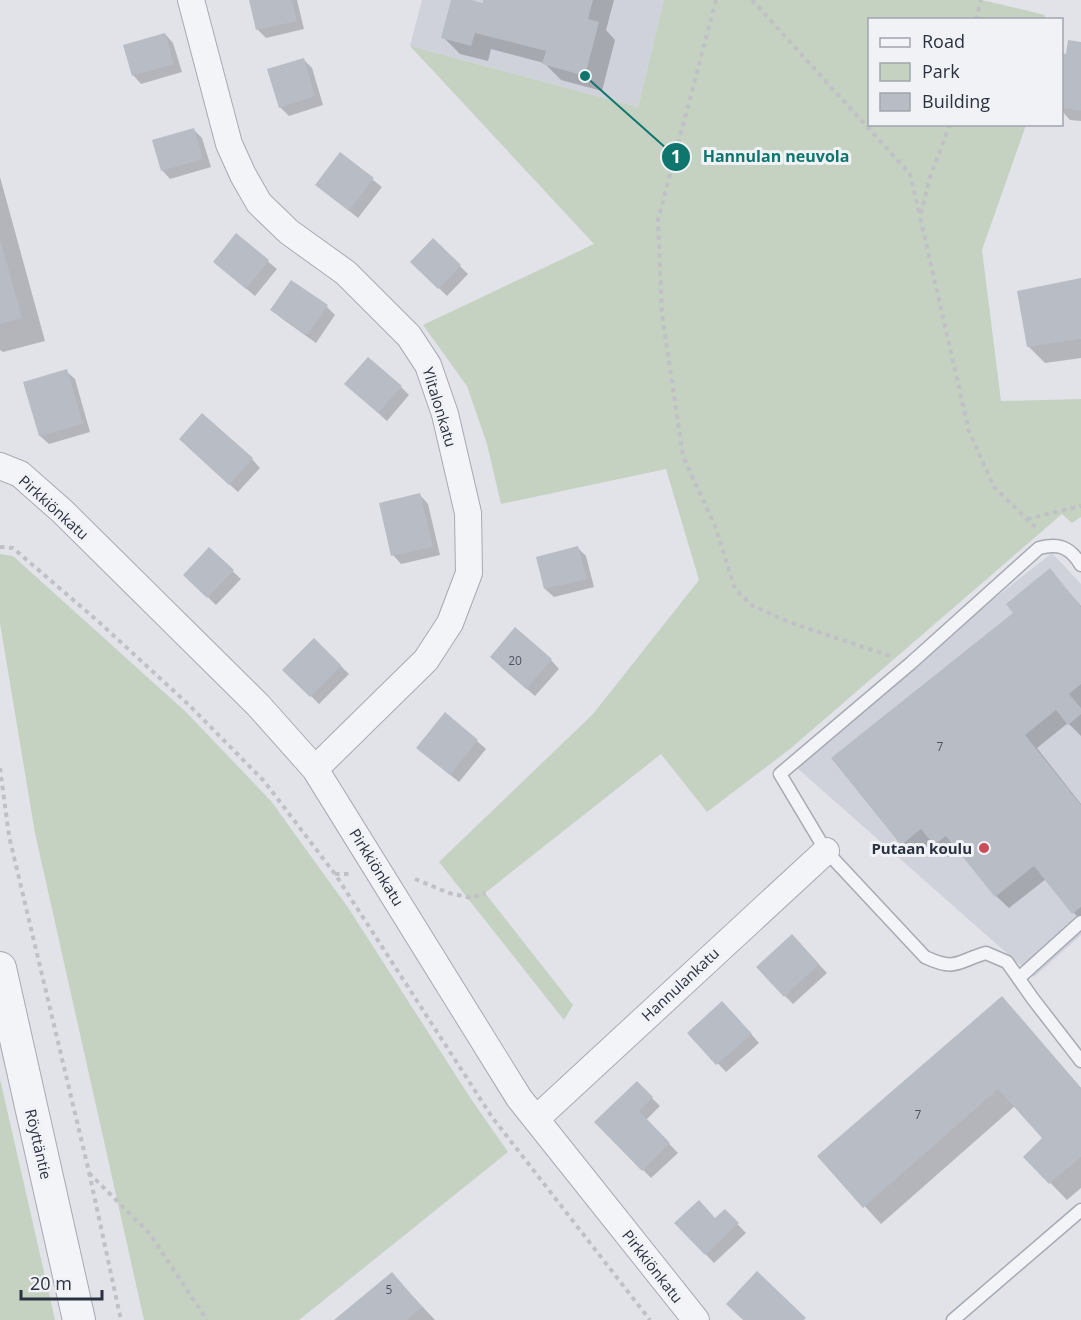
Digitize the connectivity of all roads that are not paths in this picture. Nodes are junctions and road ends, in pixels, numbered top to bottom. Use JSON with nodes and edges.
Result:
{"nodes":[{"id":1,"x":191,"y":0,"type":"edge"},
{"id":2,"x":0,"y":466,"type":"edge"},
{"id":3,"x":1081,"y":565,"type":"edge"},
{"id":4,"x":315,"y":769,"type":"junction"},
{"id":5,"x":826,"y":851,"type":"junction"},
{"id":6,"x":1081,"y":922,"type":"edge"},
{"id":7,"x":0,"y":968,"type":"edge"},
{"id":8,"x":1020,"y":977,"type":"junction"},
{"id":9,"x":1081,"y":1061,"type":"edge"},
{"id":10,"x":536,"y":1119,"type":"junction"},
{"id":11,"x":1081,"y":1210,"type":"edge"},
{"id":12,"x":79,"y":1320,"type":"edge"},
{"id":13,"x":696,"y":1320,"type":"edge"},
{"id":14,"x":953,"y":1320,"type":"edge"}],
"edges":[{"from":1,"to":4,"type":"street","name":"Ylitalonkatu"},
{"from":2,"to":4,"type":"street","name":"Pirkkiönkatu"},
{"from":3,"to":5,"type":"lane"},
{"from":4,"to":10,"type":"street","name":"Pirkkiönkatu"},
{"from":5,"to":8,"type":"lane"},
{"from":5,"to":10,"type":"street","name":"Hannulankatu"},
{"from":6,"to":8,"type":"lane"},
{"from":7,"to":12,"type":"street","name":"Röyttäntie"},
{"from":8,"to":9,"type":"lane"},
{"from":10,"to":13,"type":"street","name":"Pirkkiönkatu"},
{"from":11,"to":14,"type":"lane"}]}
